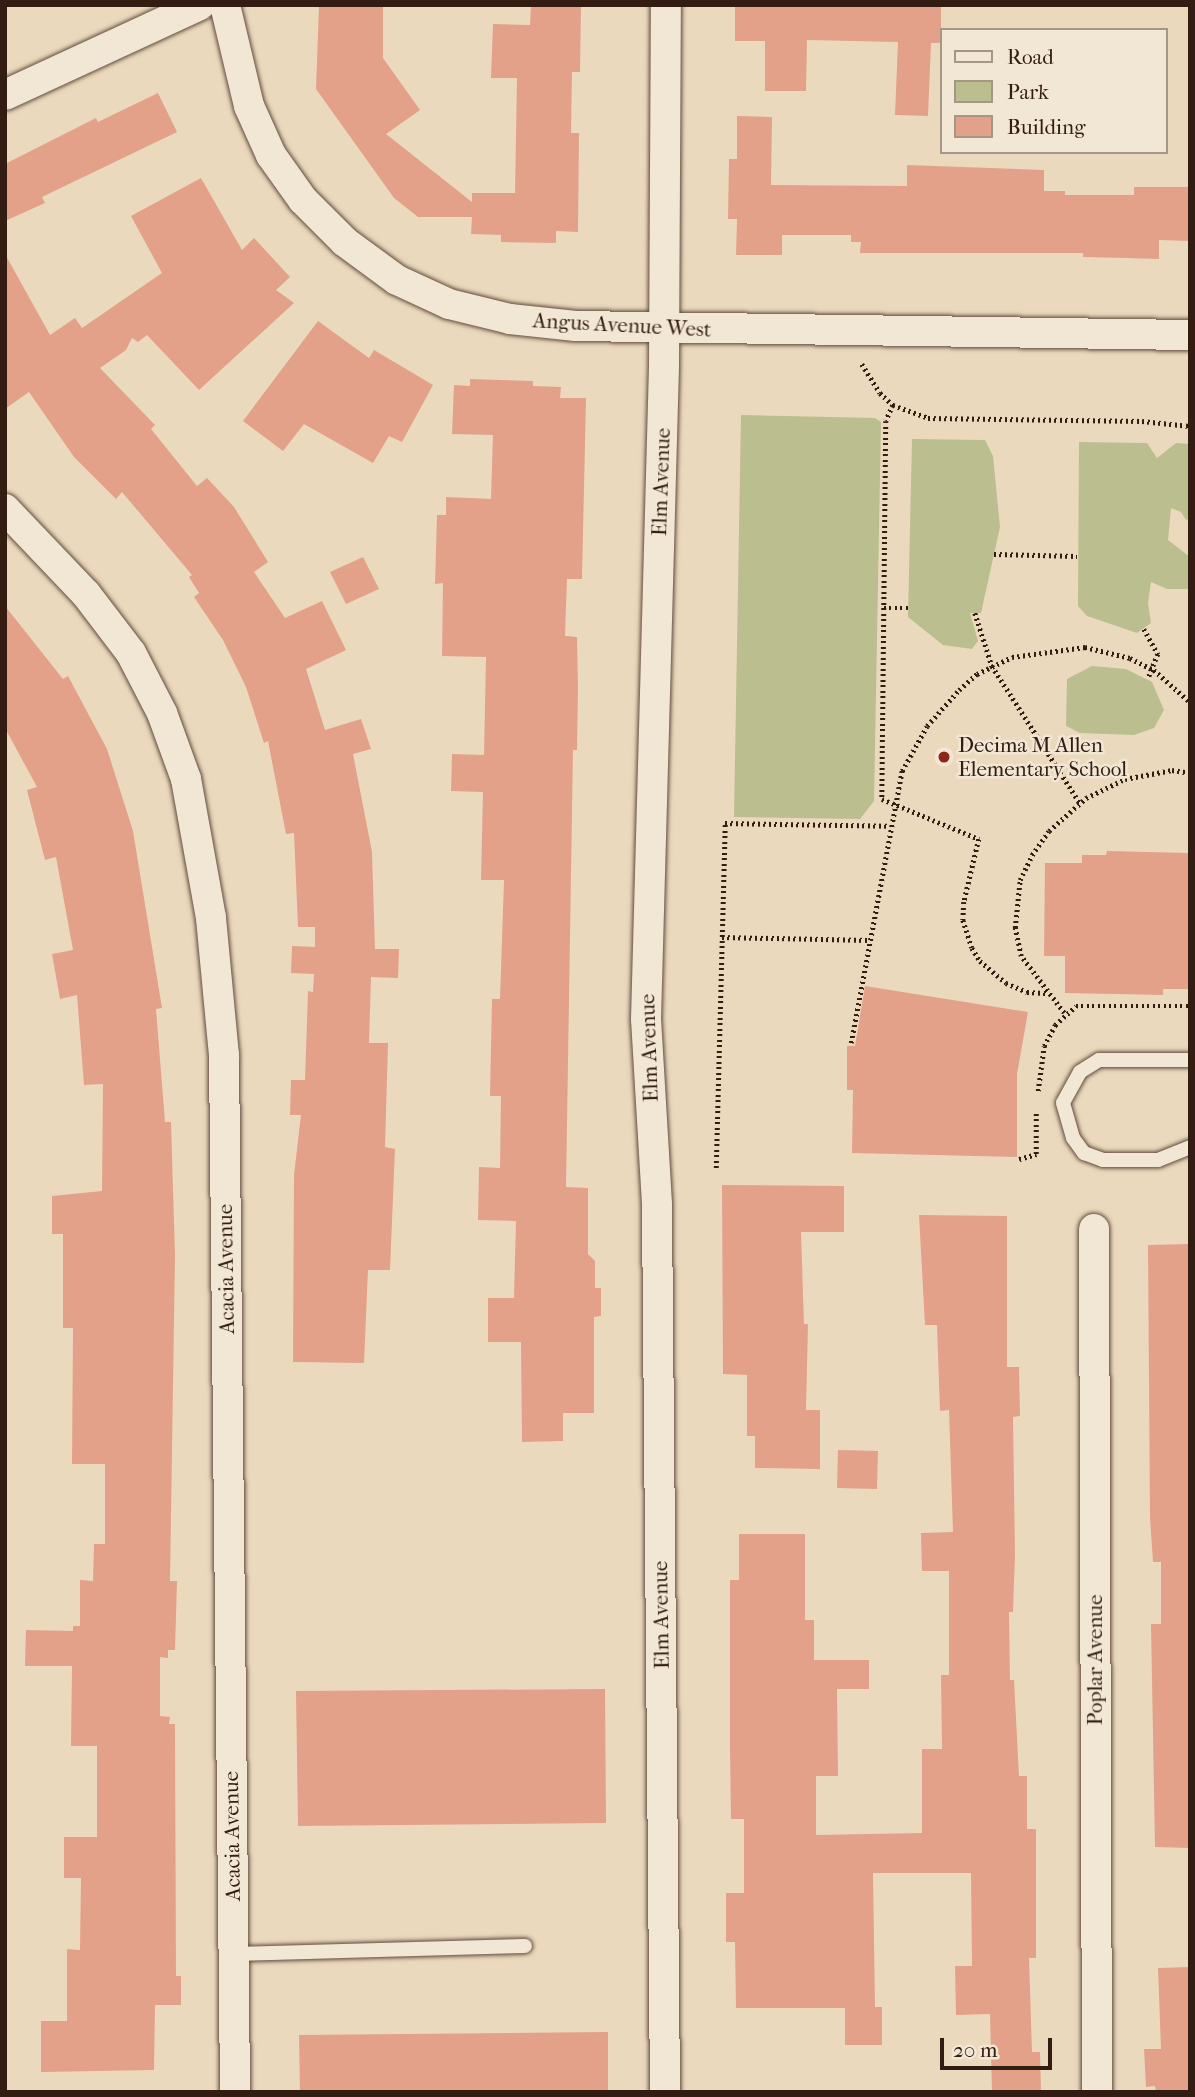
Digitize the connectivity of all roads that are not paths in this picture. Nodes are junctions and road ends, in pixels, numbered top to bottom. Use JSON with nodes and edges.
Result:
{"nodes":[{"id":1,"x":200,"y":5,"type":"edge"},
{"id":2,"x":225,"y":5,"type":"edge"},
{"id":3,"x":666,"y":5,"type":"edge"},
{"id":4,"x":5,"y":95,"type":"edge"},
{"id":5,"x":663,"y":329,"type":"junction"},
{"id":6,"x":1190,"y":335,"type":"edge"},
{"id":7,"x":5,"y":509,"type":"edge"},
{"id":8,"x":1190,"y":1060,"type":"edge"},
{"id":9,"x":1190,"y":1147,"type":"edge"},
{"id":10,"x":1094,"y":1229,"type":"dead end"},
{"id":11,"x":525,"y":1946,"type":"dead end"},
{"id":12,"x":233,"y":1954,"type":"junction"},
{"id":13,"x":235,"y":2092,"type":"edge"},
{"id":14,"x":665,"y":2092,"type":"edge"},
{"id":15,"x":1097,"y":2092,"type":"edge"}],
"edges":[{"from":1,"to":4,"type":"street"},
{"from":2,"to":5,"type":"street","name":"Angus Avenue West"},
{"from":3,"to":5,"type":"street","name":"Elm Avenue"},
{"from":5,"to":6,"type":"street","name":"Angus Avenue West"},
{"from":5,"to":14,"type":"street","name":"Elm Avenue"},
{"from":7,"to":12,"type":"street","name":"Acacia Avenue"},
{"from":8,"to":9,"type":"lane"},
{"from":10,"to":15,"type":"street","name":"Poplar Avenue"},
{"from":11,"to":12,"type":"lane"},
{"from":12,"to":13,"type":"street","name":"Acacia Avenue"}]}
